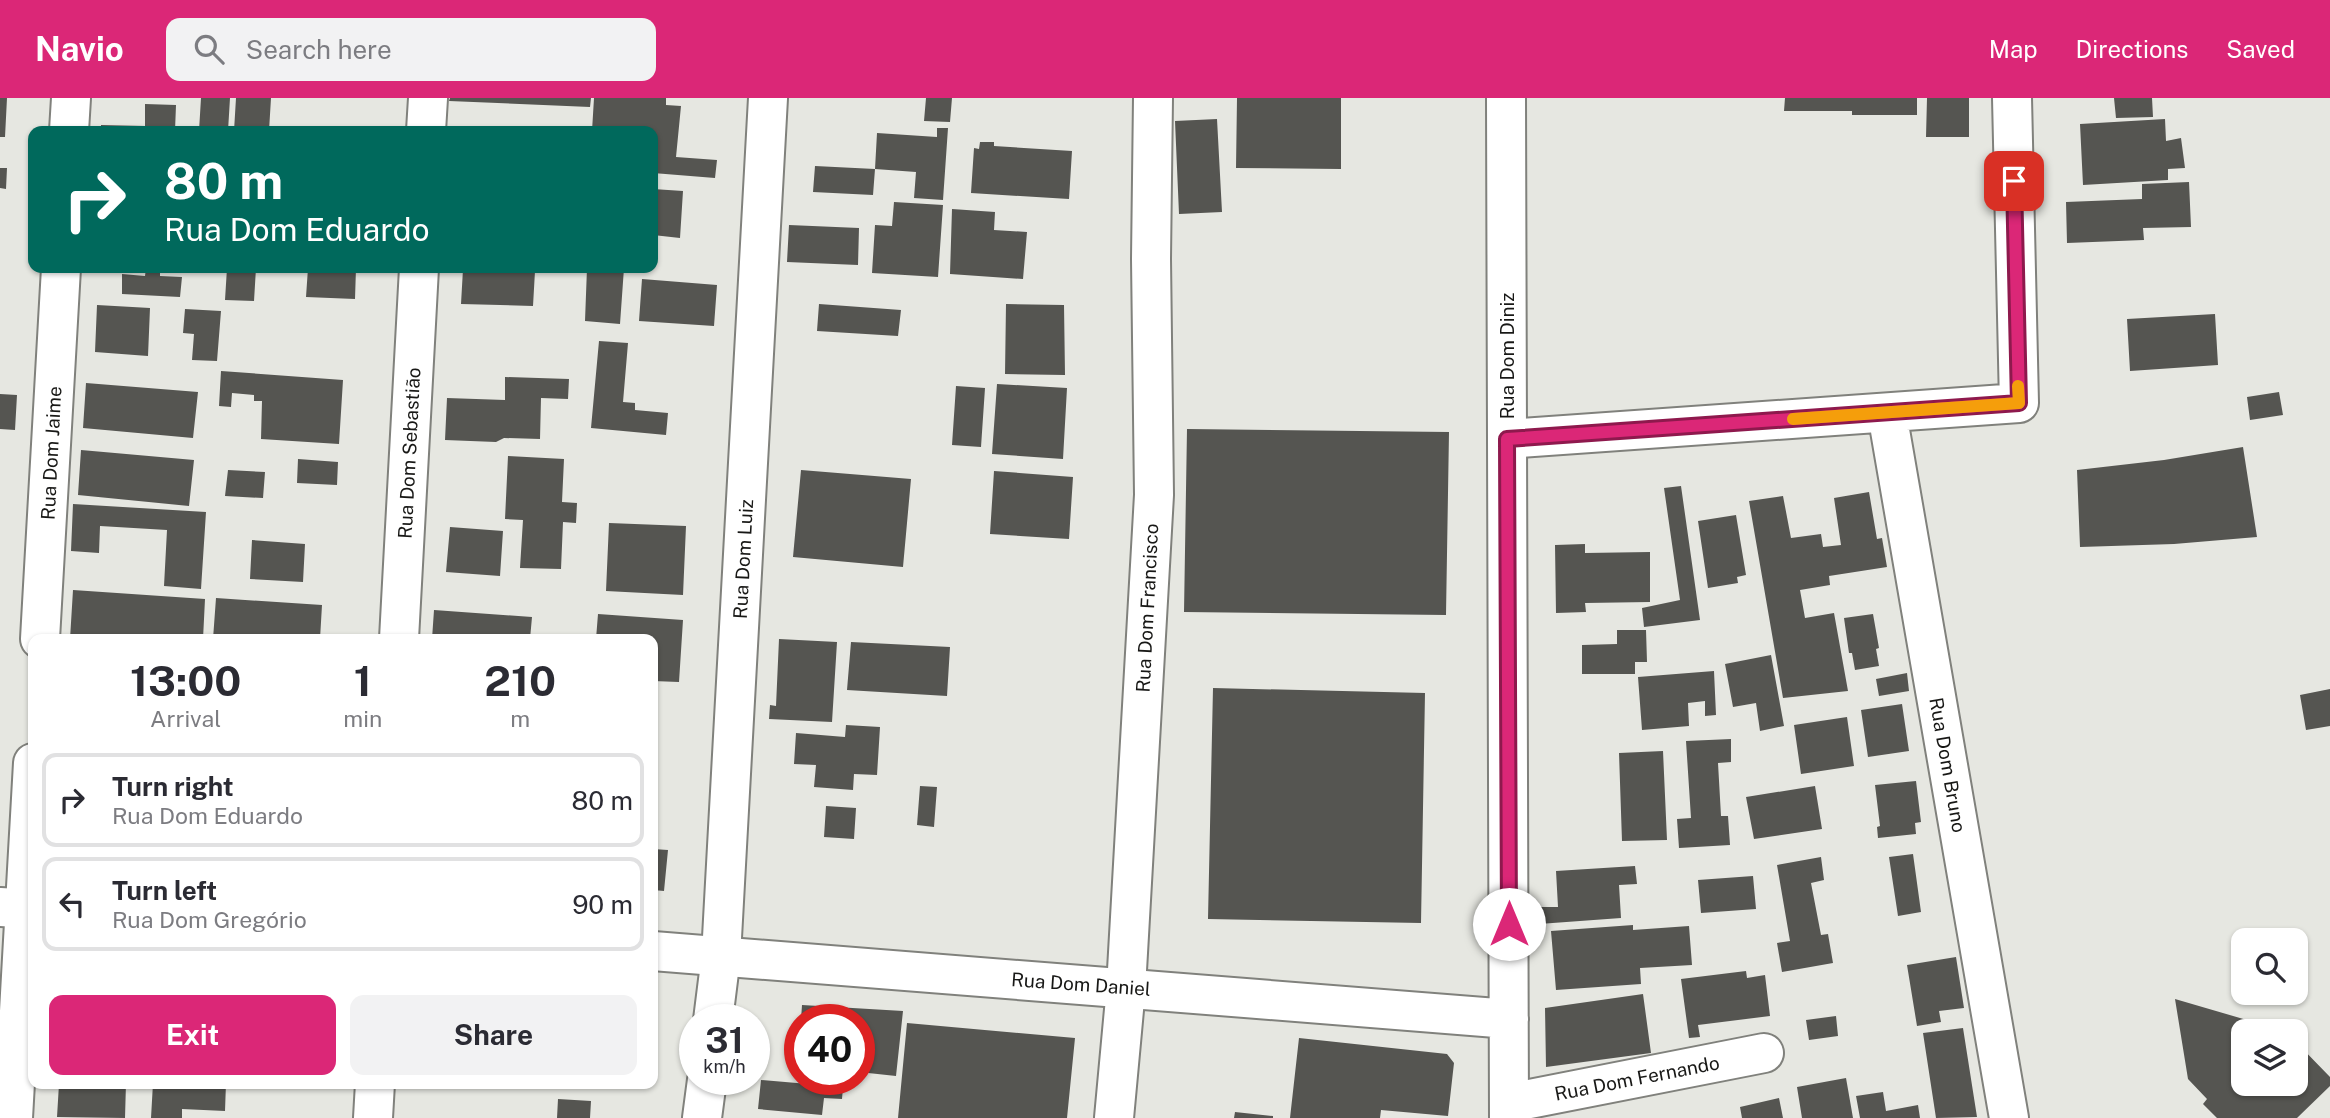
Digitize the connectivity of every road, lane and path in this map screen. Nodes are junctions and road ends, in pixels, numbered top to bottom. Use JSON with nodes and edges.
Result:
{"nodes":[{"id":1,"x":71,"y":98,"type":"edge"},
{"id":2,"x":428,"y":98,"type":"edge"},
{"id":3,"x":768,"y":98,"type":"edge"},
{"id":4,"x":1153,"y":98,"type":"edge"},
{"id":5,"x":1506,"y":98,"type":"edge"},
{"id":6,"x":2012,"y":98,"type":"edge"},
{"id":7,"x":69,"y":126,"type":"edge"},
{"id":8,"x":426,"y":126,"type":"edge"},
{"id":9,"x":61,"y":273,"type":"edge"},
{"id":10,"x":419,"y":273,"type":"edge"},
{"id":11,"x":1887,"y":413,"type":"junction"},
{"id":12,"x":1507,"y":439,"type":"junction"},
{"id":13,"x":40,"y":634,"type":"edge"},
{"id":14,"x":399,"y":634,"type":"edge"},
{"id":15,"x":28,"y":815,"type":"edge"},
{"id":16,"x":19,"y":908,"type":"edge"},
{"id":17,"x":658,"y":951,"type":"edge"},
{"id":18,"x":721,"y":956,"type":"junction"},
{"id":19,"x":1126,"y":988,"type":"junction"},
{"id":20,"x":715,"y":1004,"type":"edge"},
{"id":21,"x":1509,"y":1019,"type":"junction"},
{"id":22,"x":1764,"y":1053,"type":"dead end"},
{"id":23,"x":375,"y":1089,"type":"edge"},
{"id":24,"x":705,"y":1095,"type":"edge"},
{"id":25,"x":1509,"y":1111,"type":"edge"},
{"id":26,"x":13,"y":1118,"type":"edge"},
{"id":27,"x":373,"y":1118,"type":"edge"},
{"id":28,"x":702,"y":1118,"type":"edge"},
{"id":29,"x":1114,"y":1118,"type":"edge"},
{"id":30,"x":2009,"y":1118,"type":"edge"}],
"edges":[{"from":1,"to":7,"type":"street"},
{"from":2,"to":8,"type":"street"},
{"from":3,"to":18,"type":"street","name":"Rua Dom Luiz"},
{"from":4,"to":19,"type":"street","name":"Rua Dom Francisco"},
{"from":5,"to":12,"type":"street","name":"Rua Dom Diniz"},
{"from":6,"to":11,"type":"street"},
{"from":9,"to":13,"type":"street","name":"Rua Dom Jaime"},
{"from":10,"to":14,"type":"street","name":"Rua Dom Sebastião"},
{"from":11,"to":12,"type":"street"},
{"from":11,"to":30,"type":"street","name":"Rua Dom Bruno"},
{"from":12,"to":21,"type":"street","name":"Rua Dom Diniz"},
{"from":15,"to":16,"type":"street"},
{"from":16,"to":26,"type":"street"},
{"from":17,"to":18,"type":"street","name":"Rua Dom Daniel"},
{"from":18,"to":19,"type":"street","name":"Rua Dom Daniel"},
{"from":18,"to":20,"type":"street","name":"Rua Dom Luiz"},
{"from":19,"to":21,"type":"street","name":"Rua Dom Daniel"},
{"from":19,"to":29,"type":"street","name":"Rua Dom Francisco"},
{"from":21,"to":25,"type":"street","name":"Rua Dom Diniz"},
{"from":22,"to":25,"type":"street","name":"Rua Dom Fernando"},
{"from":23,"to":27,"type":"street"},
{"from":24,"to":28,"type":"street"}]}
